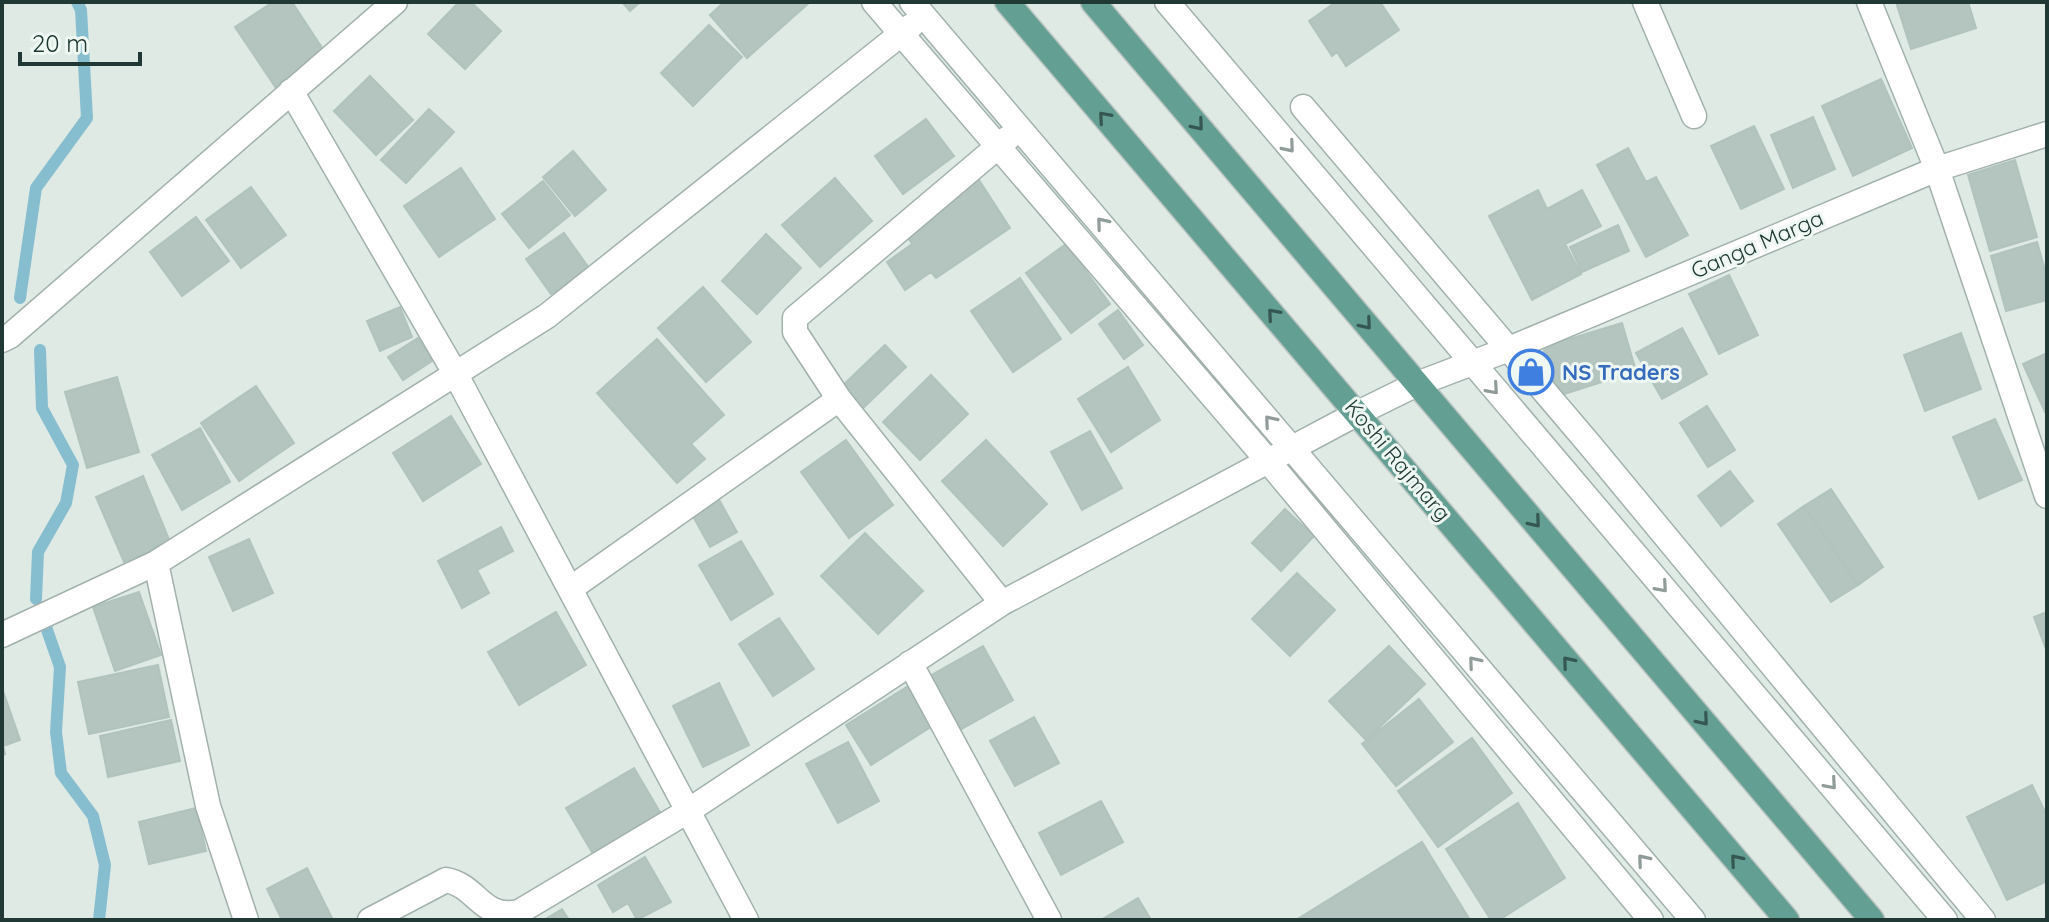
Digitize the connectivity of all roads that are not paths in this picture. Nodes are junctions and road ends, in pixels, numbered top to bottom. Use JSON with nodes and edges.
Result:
{"nodes":[{"id":1,"x":395,"y":2,"type":"edge"},
{"id":2,"x":874,"y":2,"type":"edge"},
{"id":3,"x":1007,"y":2,"type":"edge"},
{"id":4,"x":1093,"y":2,"type":"edge"},
{"id":5,"x":1167,"y":2,"type":"edge"},
{"id":6,"x":1645,"y":2,"type":"edge"},
{"id":7,"x":1869,"y":2,"type":"edge"},
{"id":8,"x":918,"y":9,"type":"edge"},
{"id":9,"x":900,"y":34,"type":"junction"},
{"id":10,"x":291,"y":91,"type":"junction"},
{"id":11,"x":1303,"y":107,"type":"dead end"},
{"id":12,"x":1694,"y":116,"type":"dead end"},
{"id":13,"x":1020,"y":127,"type":"junction"},
{"id":14,"x":2047,"y":134,"type":"edge"},
{"id":15,"x":997,"y":146,"type":"junction"},
{"id":16,"x":1937,"y":169,"type":"junction"},
{"id":17,"x":2,"y":340,"type":"edge"},
{"id":18,"x":1509,"y":349,"type":"junction"},
{"id":19,"x":1470,"y":362,"type":"junction"},
{"id":20,"x":455,"y":373,"type":"junction"},
{"id":21,"x":1417,"y":384,"type":"junction"},
{"id":22,"x":839,"y":399,"type":"junction"},
{"id":23,"x":1358,"y":413,"type":"junction"},
{"id":24,"x":1293,"y":448,"type":"junction"},
{"id":25,"x":1268,"y":461,"type":"junction"},
{"id":26,"x":2047,"y":496,"type":"edge"},
{"id":27,"x":156,"y":563,"type":"junction"},
{"id":28,"x":570,"y":589,"type":"junction"},
{"id":29,"x":1002,"y":603,"type":"junction"},
{"id":30,"x":2,"y":635,"type":"edge"},
{"id":31,"x":910,"y":663,"type":"junction"},
{"id":32,"x":688,"y":811,"type":"junction"},
{"id":33,"x":246,"y":920,"type":"edge"},
{"id":34,"x":370,"y":920,"type":"edge"},
{"id":35,"x":746,"y":920,"type":"edge"},
{"id":36,"x":1049,"y":920,"type":"edge"},
{"id":37,"x":1651,"y":920,"type":"edge"},
{"id":38,"x":1693,"y":920,"type":"edge"},
{"id":39,"x":1787,"y":920,"type":"edge"},
{"id":40,"x":1872,"y":920,"type":"edge"},
{"id":41,"x":1945,"y":920,"type":"edge"},
{"id":42,"x":1983,"y":920,"type":"edge"}],
"edges":[{"from":1,"to":10,"type":"street"},
{"from":2,"to":9,"type":"street"},
{"from":23,"to":3,"type":"main road","name":"Koshi Rajmarg","one_way":true},
{"from":4,"to":21,"type":"main road","one_way":true},
{"from":5,"to":19,"type":"street","one_way":true},
{"from":6,"to":12,"type":"street"},
{"from":7,"to":16,"type":"street"},
{"from":8,"to":9,"type":"street"},
{"from":8,"to":13,"type":"street"},
{"from":9,"to":15,"type":"street"},
{"from":9,"to":20,"type":"street"},
{"from":10,"to":17,"type":"street"},
{"from":10,"to":20,"type":"street"},
{"from":11,"to":18,"type":"street"},
{"from":13,"to":15,"type":"street"},
{"from":24,"to":13,"type":"street","one_way":true},
{"from":14,"to":16,"type":"street","name":"Ganga Marga"},
{"from":15,"to":22,"type":"street"},
{"from":15,"to":25,"type":"street"},
{"from":16,"to":18,"type":"street","name":"Ganga Marga"},
{"from":16,"to":26,"type":"street"},
{"from":18,"to":19,"type":"street","name":"Ganga Marga"},
{"from":18,"to":42,"type":"street"},
{"from":19,"to":21,"type":"street","name":"Ganga Marga"},
{"from":19,"to":41,"type":"street","one_way":true},
{"from":20,"to":27,"type":"street"},
{"from":20,"to":28,"type":"street"},
{"from":21,"to":23,"type":"street","name":"Ganga Marga"},
{"from":21,"to":40,"type":"main road","one_way":true},
{"from":22,"to":28,"type":"street"},
{"from":22,"to":29,"type":"street"},
{"from":23,"to":24,"type":"street","name":"Ganga Marga"},
{"from":39,"to":23,"type":"main road","name":"Koshi Rajmarg","one_way":true},
{"from":24,"to":25,"type":"street","name":"Ganga Marga"},
{"from":38,"to":24,"type":"street","one_way":true},
{"from":25,"to":29,"type":"street","name":"Ganga Marga"},
{"from":25,"to":37,"type":"street"},
{"from":27,"to":30,"type":"street"},
{"from":27,"to":33,"type":"street"},
{"from":28,"to":32,"type":"street"},
{"from":29,"to":31,"type":"street","name":"Ganga Marga"},
{"from":31,"to":32,"type":"street","name":"Ganga Marga"},
{"from":31,"to":36,"type":"street"},
{"from":32,"to":34,"type":"street","name":"Ganga Marga"},
{"from":32,"to":35,"type":"street"}]}
